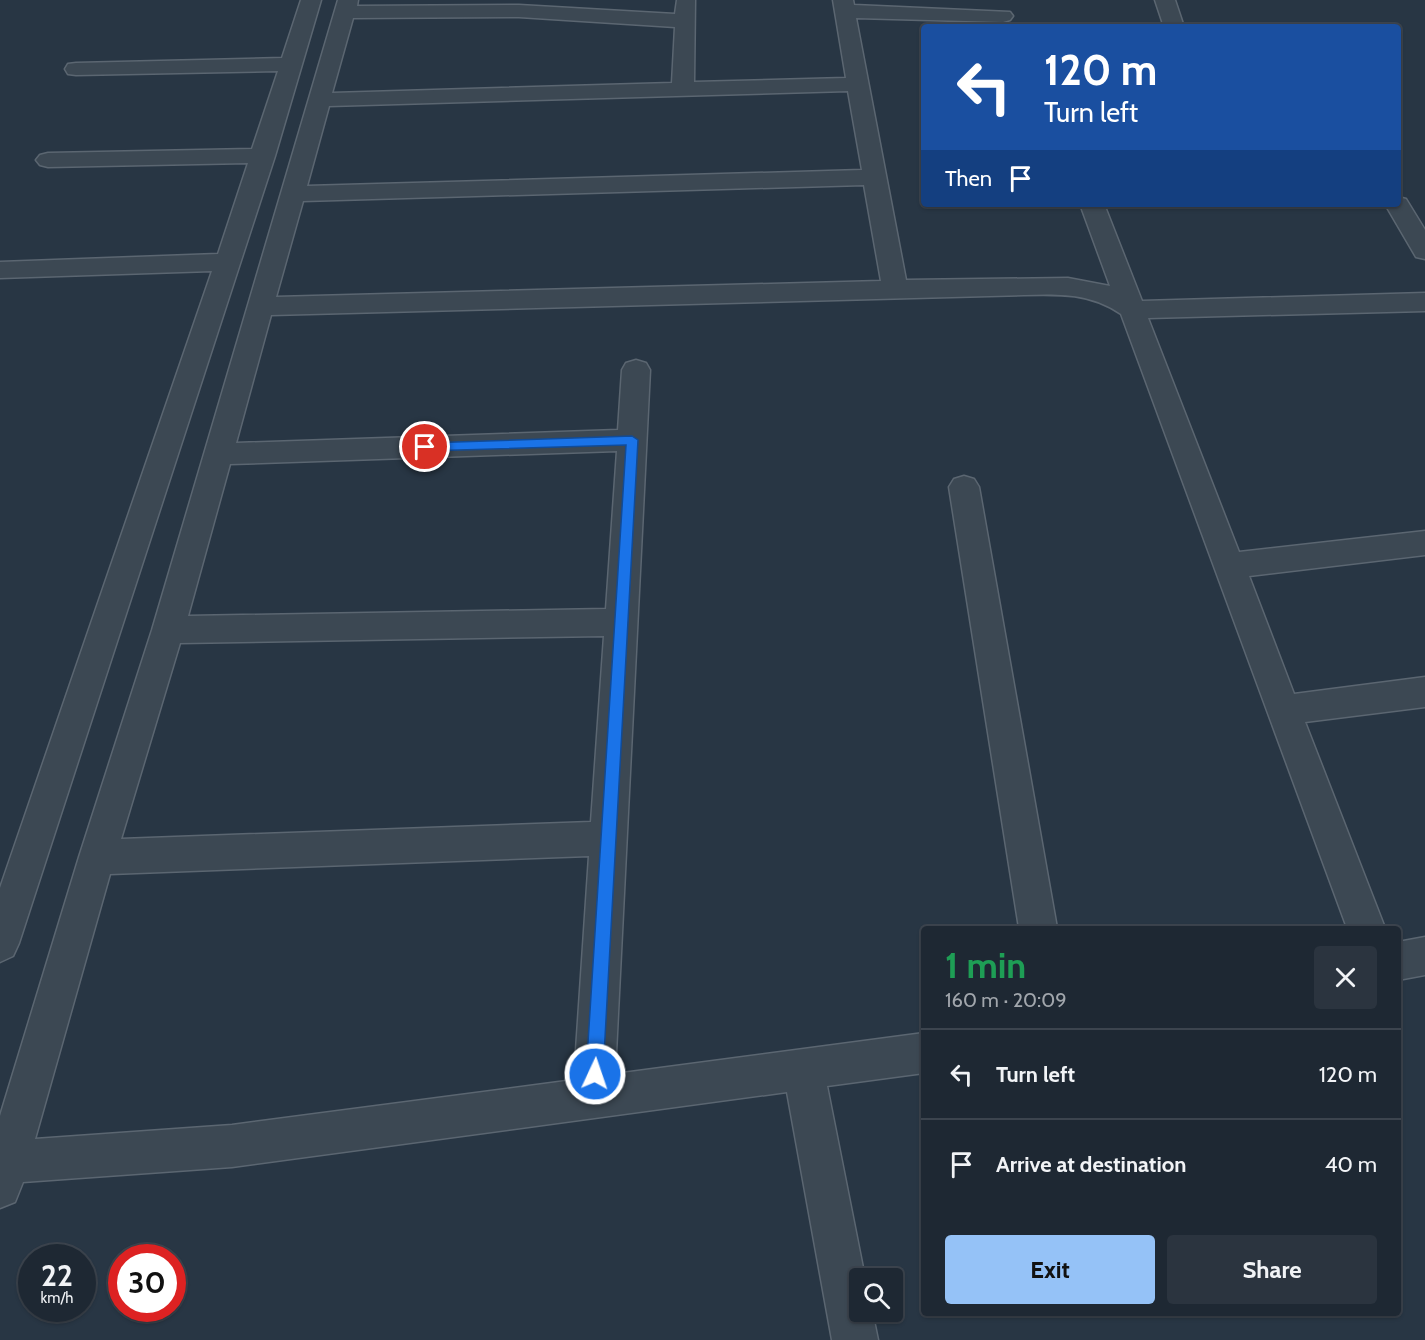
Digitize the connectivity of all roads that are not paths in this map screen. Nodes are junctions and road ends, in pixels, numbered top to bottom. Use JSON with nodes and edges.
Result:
{"nodes":[{"id":1,"x":311,"y":0,"type":"edge"},
{"id":2,"x":686,"y":0,"type":"edge"},
{"id":3,"x":1165,"y":0,"type":"edge"},
{"id":4,"x":844,"y":5,"type":"edge"},
{"id":5,"x":347,"y":6,"type":"edge"},
{"id":6,"x":1003,"y":16,"type":"dead end"},
{"id":7,"x":686,"y":21,"type":"junction"},
{"id":8,"x":1173,"y":24,"type":"edge"},
{"id":9,"x":291,"y":64,"type":"junction"},
{"id":10,"x":76,"y":69,"type":"dead end"},
{"id":11,"x":857,"y":84,"type":"junction"},
{"id":12,"x":683,"y":89,"type":"junction"},
{"id":13,"x":321,"y":100,"type":"junction"},
{"id":14,"x":263,"y":156,"type":"junction"},
{"id":15,"x":48,"y":160,"type":"dead end"},
{"id":16,"x":875,"y":177,"type":"junction"},
{"id":17,"x":294,"y":194,"type":"junction"},
{"id":18,"x":1425,"y":200,"type":"edge"},
{"id":19,"x":1401,"y":202,"type":"edge"},
{"id":20,"x":1093,"y":207,"type":"edge"},
{"id":21,"x":1401,"y":207,"type":"edge"},
{"id":22,"x":1425,"y":251,"type":"edge"},
{"id":23,"x":228,"y":262,"type":"junction"},
{"id":24,"x":0,"y":270,"type":"edge"},
{"id":25,"x":895,"y":289,"type":"junction"},
{"id":26,"x":1425,"y":302,"type":"edge"},
{"id":27,"x":261,"y":306,"type":"junction"},
{"id":28,"x":1133,"y":310,"type":"junction"},
{"id":29,"x":636,"y":370,"type":"dead end"},
{"id":30,"x":632,"y":440,"type":"junction"},
{"id":31,"x":218,"y":454,"type":"junction"},
{"id":32,"x":964,"y":487,"type":"dead end"},
{"id":33,"x":1425,"y":543,"type":"edge"},
{"id":34,"x":1230,"y":566,"type":"junction"},
{"id":35,"x":621,"y":622,"type":"junction"},
{"id":36,"x":168,"y":630,"type":"junction"},
{"id":37,"x":1425,"y":692,"type":"edge"},
{"id":38,"x":1284,"y":711,"type":"junction"},
{"id":39,"x":609,"y":838,"type":"junction"},
{"id":40,"x":97,"y":857,"type":"junction"},
{"id":41,"x":1038,"y":926,"type":"edge"},
{"id":42,"x":1365,"y":926,"type":"edge"},
{"id":43,"x":0,"y":943,"type":"edge"},
{"id":44,"x":1425,"y":956,"type":"edge"},
{"id":45,"x":1401,"y":960,"type":"edge"},
{"id":46,"x":921,"y":1053,"type":"edge"},
{"id":47,"x":803,"y":1070,"type":"junction"},
{"id":48,"x":593,"y":1098,"type":"junction"},
{"id":49,"x":2,"y":1171,"type":"edge"},
{"id":50,"x":855,"y":1340,"type":"edge"}],
"edges":[{"from":1,"to":9,"type":"street"},
{"from":2,"to":7,"type":"street"},
{"from":3,"to":8,"type":"street"},
{"from":4,"to":6,"type":"street"},
{"from":4,"to":11,"type":"street"},
{"from":5,"to":7,"type":"street"},
{"from":5,"to":13,"type":"street"},
{"from":7,"to":12,"type":"street"},
{"from":9,"to":10,"type":"street"},
{"from":9,"to":14,"type":"street"},
{"from":11,"to":12,"type":"street"},
{"from":11,"to":16,"type":"street"},
{"from":12,"to":13,"type":"street"},
{"from":13,"to":17,"type":"street"},
{"from":14,"to":15,"type":"street"},
{"from":14,"to":23,"type":"street"},
{"from":16,"to":17,"type":"street"},
{"from":16,"to":25,"type":"street"},
{"from":17,"to":27,"type":"street"},
{"from":18,"to":19,"type":"street"},
{"from":20,"to":28,"type":"street"},
{"from":21,"to":22,"type":"street"},
{"from":23,"to":24,"type":"street"},
{"from":23,"to":43,"type":"street"},
{"from":25,"to":27,"type":"street"},
{"from":25,"to":28,"type":"street"},
{"from":26,"to":28,"type":"street"},
{"from":27,"to":31,"type":"street"},
{"from":28,"to":34,"type":"street"},
{"from":29,"to":30,"type":"street"},
{"from":30,"to":31,"type":"street"},
{"from":30,"to":35,"type":"street"},
{"from":31,"to":36,"type":"street"},
{"from":32,"to":41,"type":"street"},
{"from":33,"to":34,"type":"street"},
{"from":34,"to":38,"type":"street"},
{"from":35,"to":36,"type":"street"},
{"from":35,"to":39,"type":"street"},
{"from":36,"to":40,"type":"street"},
{"from":37,"to":38,"type":"street"},
{"from":38,"to":42,"type":"street"},
{"from":39,"to":40,"type":"street"},
{"from":39,"to":48,"type":"street"},
{"from":40,"to":49,"type":"street"},
{"from":44,"to":45,"type":"street"},
{"from":46,"to":47,"type":"street"},
{"from":47,"to":48,"type":"street"},
{"from":47,"to":50,"type":"street"},
{"from":48,"to":49,"type":"street"}]}
